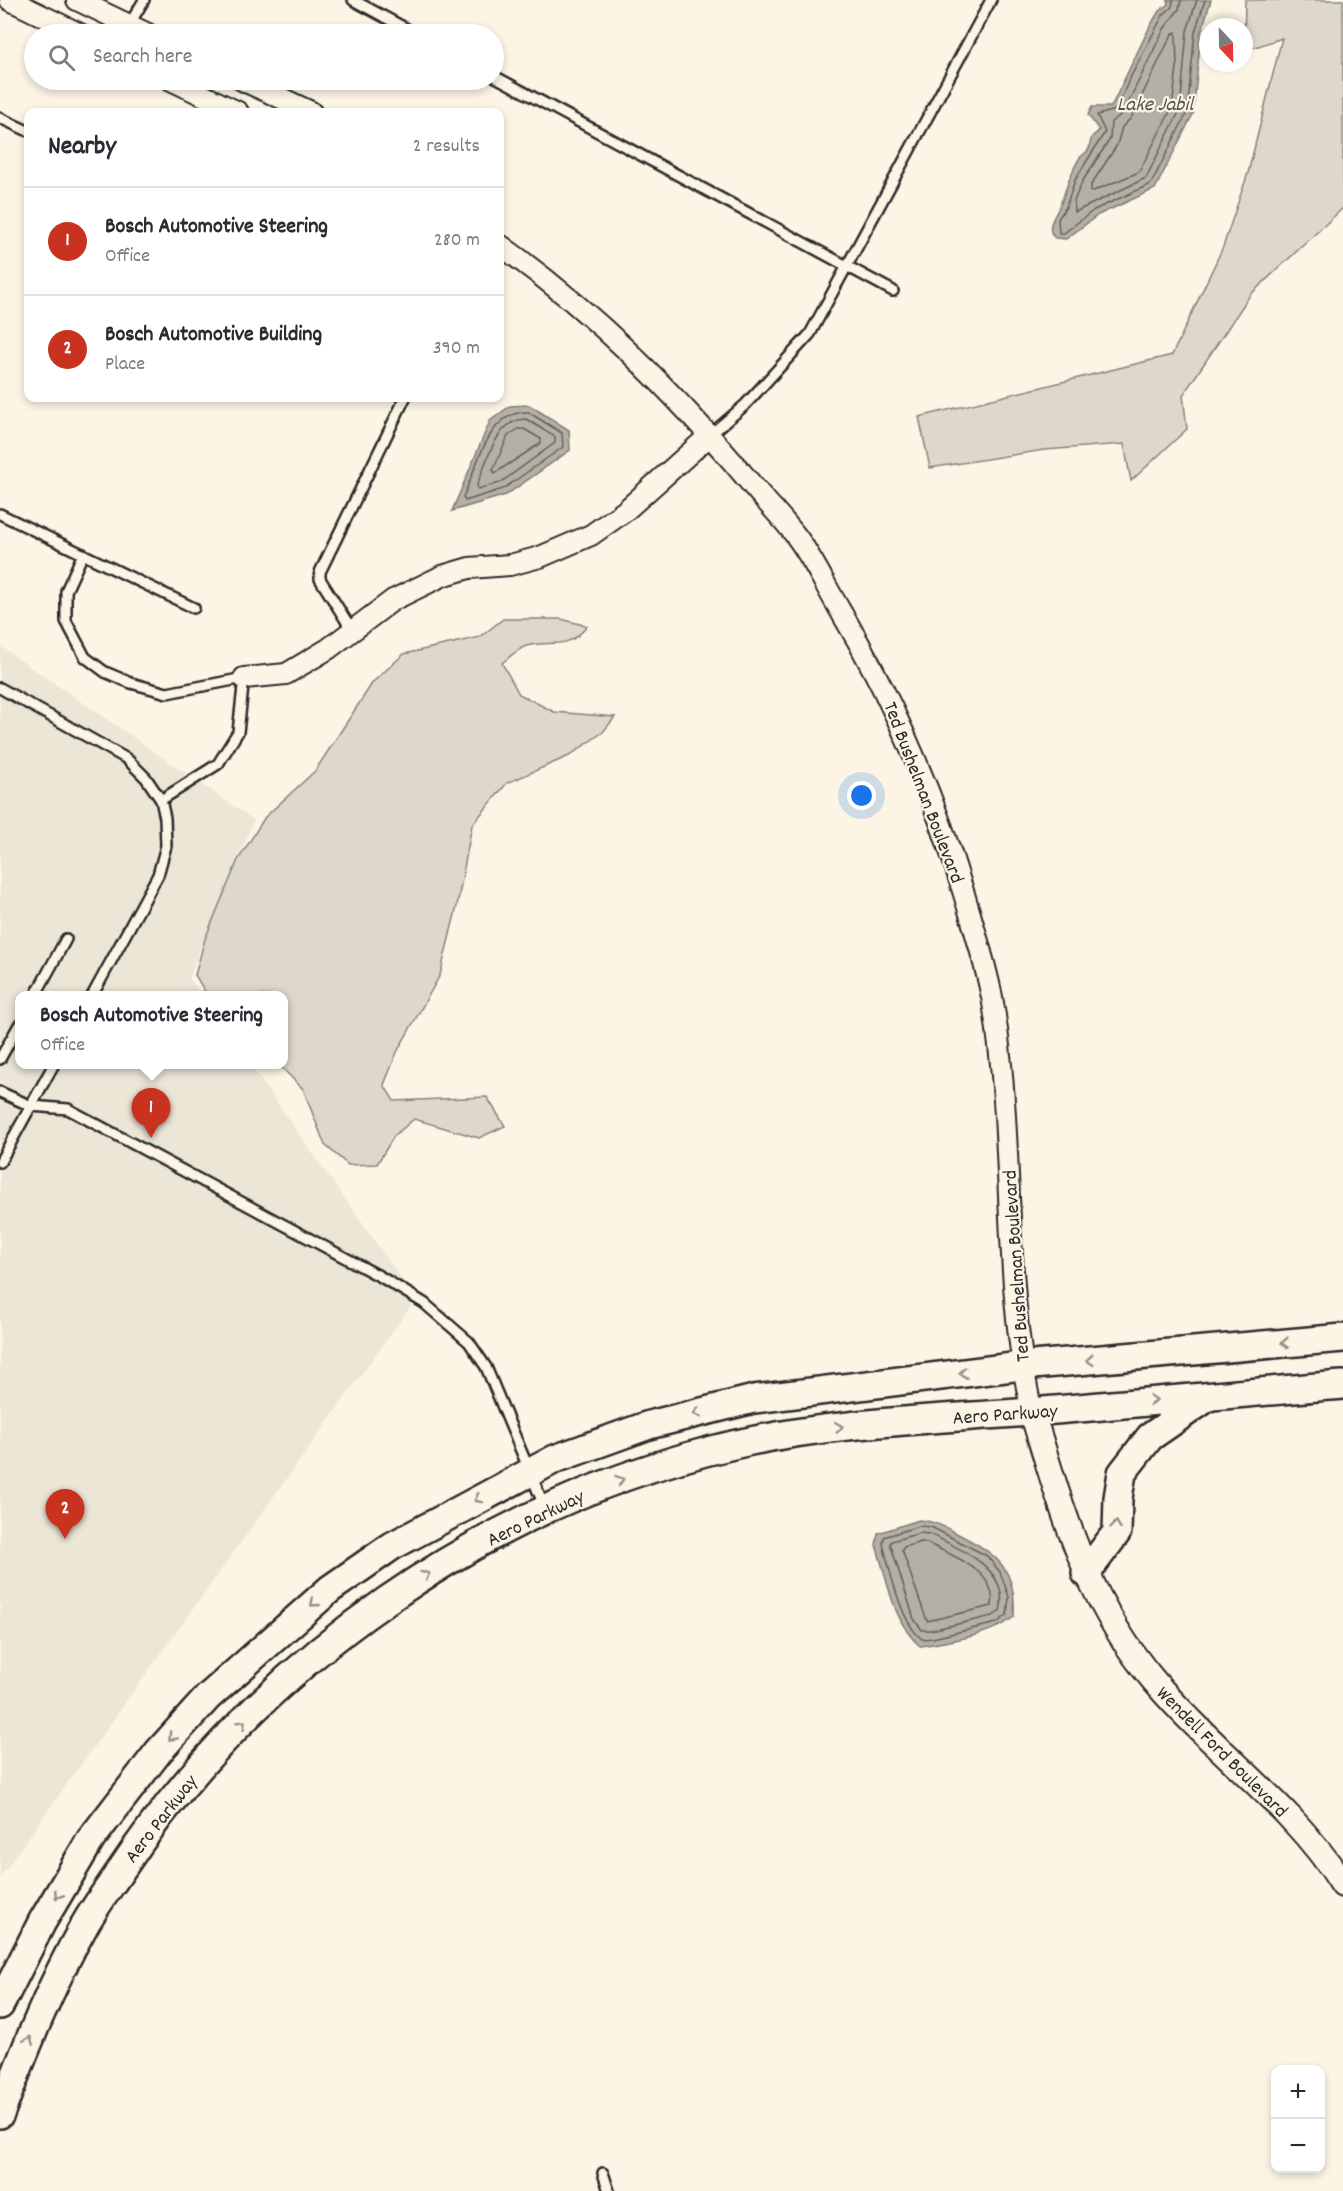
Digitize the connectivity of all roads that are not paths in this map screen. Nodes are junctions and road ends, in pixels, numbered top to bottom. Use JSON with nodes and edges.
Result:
{"nodes":[{"id":1,"x":10,"y":0,"type":"edge"},
{"id":2,"x":77,"y":0,"type":"edge"},
{"id":3,"x":144,"y":0,"type":"edge"},
{"id":4,"x":352,"y":0,"type":"edge"},
{"id":5,"x":991,"y":0,"type":"edge"},
{"id":6,"x":59,"y":24,"type":"edge"},
{"id":7,"x":127,"y":24,"type":"edge"},
{"id":8,"x":130,"y":24,"type":"edge"},
{"id":9,"x":397,"y":24,"type":"edge"},
{"id":10,"x":504,"y":81,"type":"edge"},
{"id":11,"x":192,"y":90,"type":"edge"},
{"id":12,"x":264,"y":90,"type":"edge"},
{"id":13,"x":230,"y":108,"type":"edge"},
{"id":14,"x":302,"y":108,"type":"edge"},
{"id":15,"x":0,"y":118,"type":"edge"},
{"id":16,"x":24,"y":129,"type":"edge"},
{"id":17,"x":504,"y":248,"type":"edge"},
{"id":18,"x":848,"y":267,"type":"junction"},
{"id":19,"x":894,"y":291,"type":"dead end"},
{"id":20,"x":403,"y":402,"type":"edge"},
{"id":21,"x":710,"y":435,"type":"junction"},
{"id":22,"x":0,"y":514,"type":"edge"},
{"id":23,"x":83,"y":554,"type":"junction"},
{"id":24,"x":194,"y":608,"type":"dead end"},
{"id":25,"x":352,"y":630,"type":"junction"},
{"id":26,"x":244,"y":678,"type":"junction"},
{"id":27,"x":0,"y":688,"type":"edge"},
{"id":28,"x":162,"y":800,"type":"junction"},
{"id":29,"x":66,"y":939,"type":"dead end"},
{"id":30,"x":38,"y":991,"type":"edge"},
{"id":31,"x":95,"y":991,"type":"edge"},
{"id":32,"x":15,"y":1032,"type":"edge"},
{"id":33,"x":0,"y":1059,"type":"edge"},
{"id":34,"x":52,"y":1069,"type":"edge"},
{"id":35,"x":0,"y":1092,"type":"edge"},
{"id":36,"x":31,"y":1106,"type":"junction"},
{"id":37,"x":0,"y":1162,"type":"edge"},
{"id":38,"x":1343,"y":1338,"type":"edge"},
{"id":39,"x":1021,"y":1366,"type":"junction"},
{"id":40,"x":1343,"y":1385,"type":"edge"},
{"id":41,"x":1211,"y":1395,"type":"junction"},
{"id":42,"x":1032,"y":1412,"type":"junction"},
{"id":43,"x":530,"y":1472,"type":"junction"},
{"id":44,"x":546,"y":1510,"type":"junction"},
{"id":45,"x":1086,"y":1573,"type":"junction"},
{"id":46,"x":1343,"y":1885,"type":"edge"},
{"id":47,"x":0,"y":2005,"type":"edge"},
{"id":48,"x":0,"y":2115,"type":"edge"},
{"id":49,"x":603,"y":2173,"type":"dead end"},
{"id":50,"x":609,"y":2191,"type":"edge"}],
"edges":[{"from":1,"to":6,"type":"street"},
{"from":2,"to":7,"type":"street"},
{"from":3,"to":8,"type":"lane"},
{"from":4,"to":9,"type":"lane"},
{"from":5,"to":18,"type":"lane"},
{"from":10,"to":18,"type":"lane"},
{"from":11,"to":13,"type":"street"},
{"from":12,"to":14,"type":"street"},
{"from":15,"to":16,"type":"lane"},
{"from":17,"to":21,"type":"street","name":"Ted Bushelman Boulevard"},
{"from":18,"to":19,"type":"lane"},
{"from":18,"to":21,"type":"lane"},
{"from":20,"to":25,"type":"lane"},
{"from":21,"to":25,"type":"street"},
{"from":21,"to":39,"type":"street","name":"Ted Bushelman Boulevard"},
{"from":22,"to":23,"type":"lane"},
{"from":23,"to":24,"type":"lane"},
{"from":23,"to":26,"type":"lane"},
{"from":25,"to":26,"type":"street"},
{"from":26,"to":28,"type":"lane"},
{"from":27,"to":28,"type":"lane"},
{"from":28,"to":31,"type":"lane"},
{"from":29,"to":30,"type":"lane"},
{"from":32,"to":33,"type":"lane"},
{"from":34,"to":36,"type":"lane"},
{"from":35,"to":36,"type":"lane"},
{"from":36,"to":37,"type":"lane"},
{"from":36,"to":43,"type":"lane"},
{"from":38,"to":39,"type":"main road","one_way":true},
{"from":39,"to":42,"type":"street","name":"Ted Bushelman Boulevard"},
{"from":39,"to":43,"type":"main road","one_way":true},
{"from":40,"to":41,"type":"main road","name":"Aero Parkway"},
{"from":42,"to":41,"type":"main road","name":"Aero Parkway","one_way":true},
{"from":45,"to":41,"type":"main road","one_way":true},
{"from":44,"to":42,"type":"main road","name":"Aero Parkway","one_way":true},
{"from":42,"to":45,"type":"street","name":"Wendell Ford Boulevard"},
{"from":43,"to":44,"type":"lane"},
{"from":43,"to":47,"type":"main road","one_way":true},
{"from":48,"to":44,"type":"main road","name":"Aero Parkway","one_way":true},
{"from":45,"to":46,"type":"street","name":"Wendell Ford Boulevard"},
{"from":49,"to":50,"type":"lane"}]}
